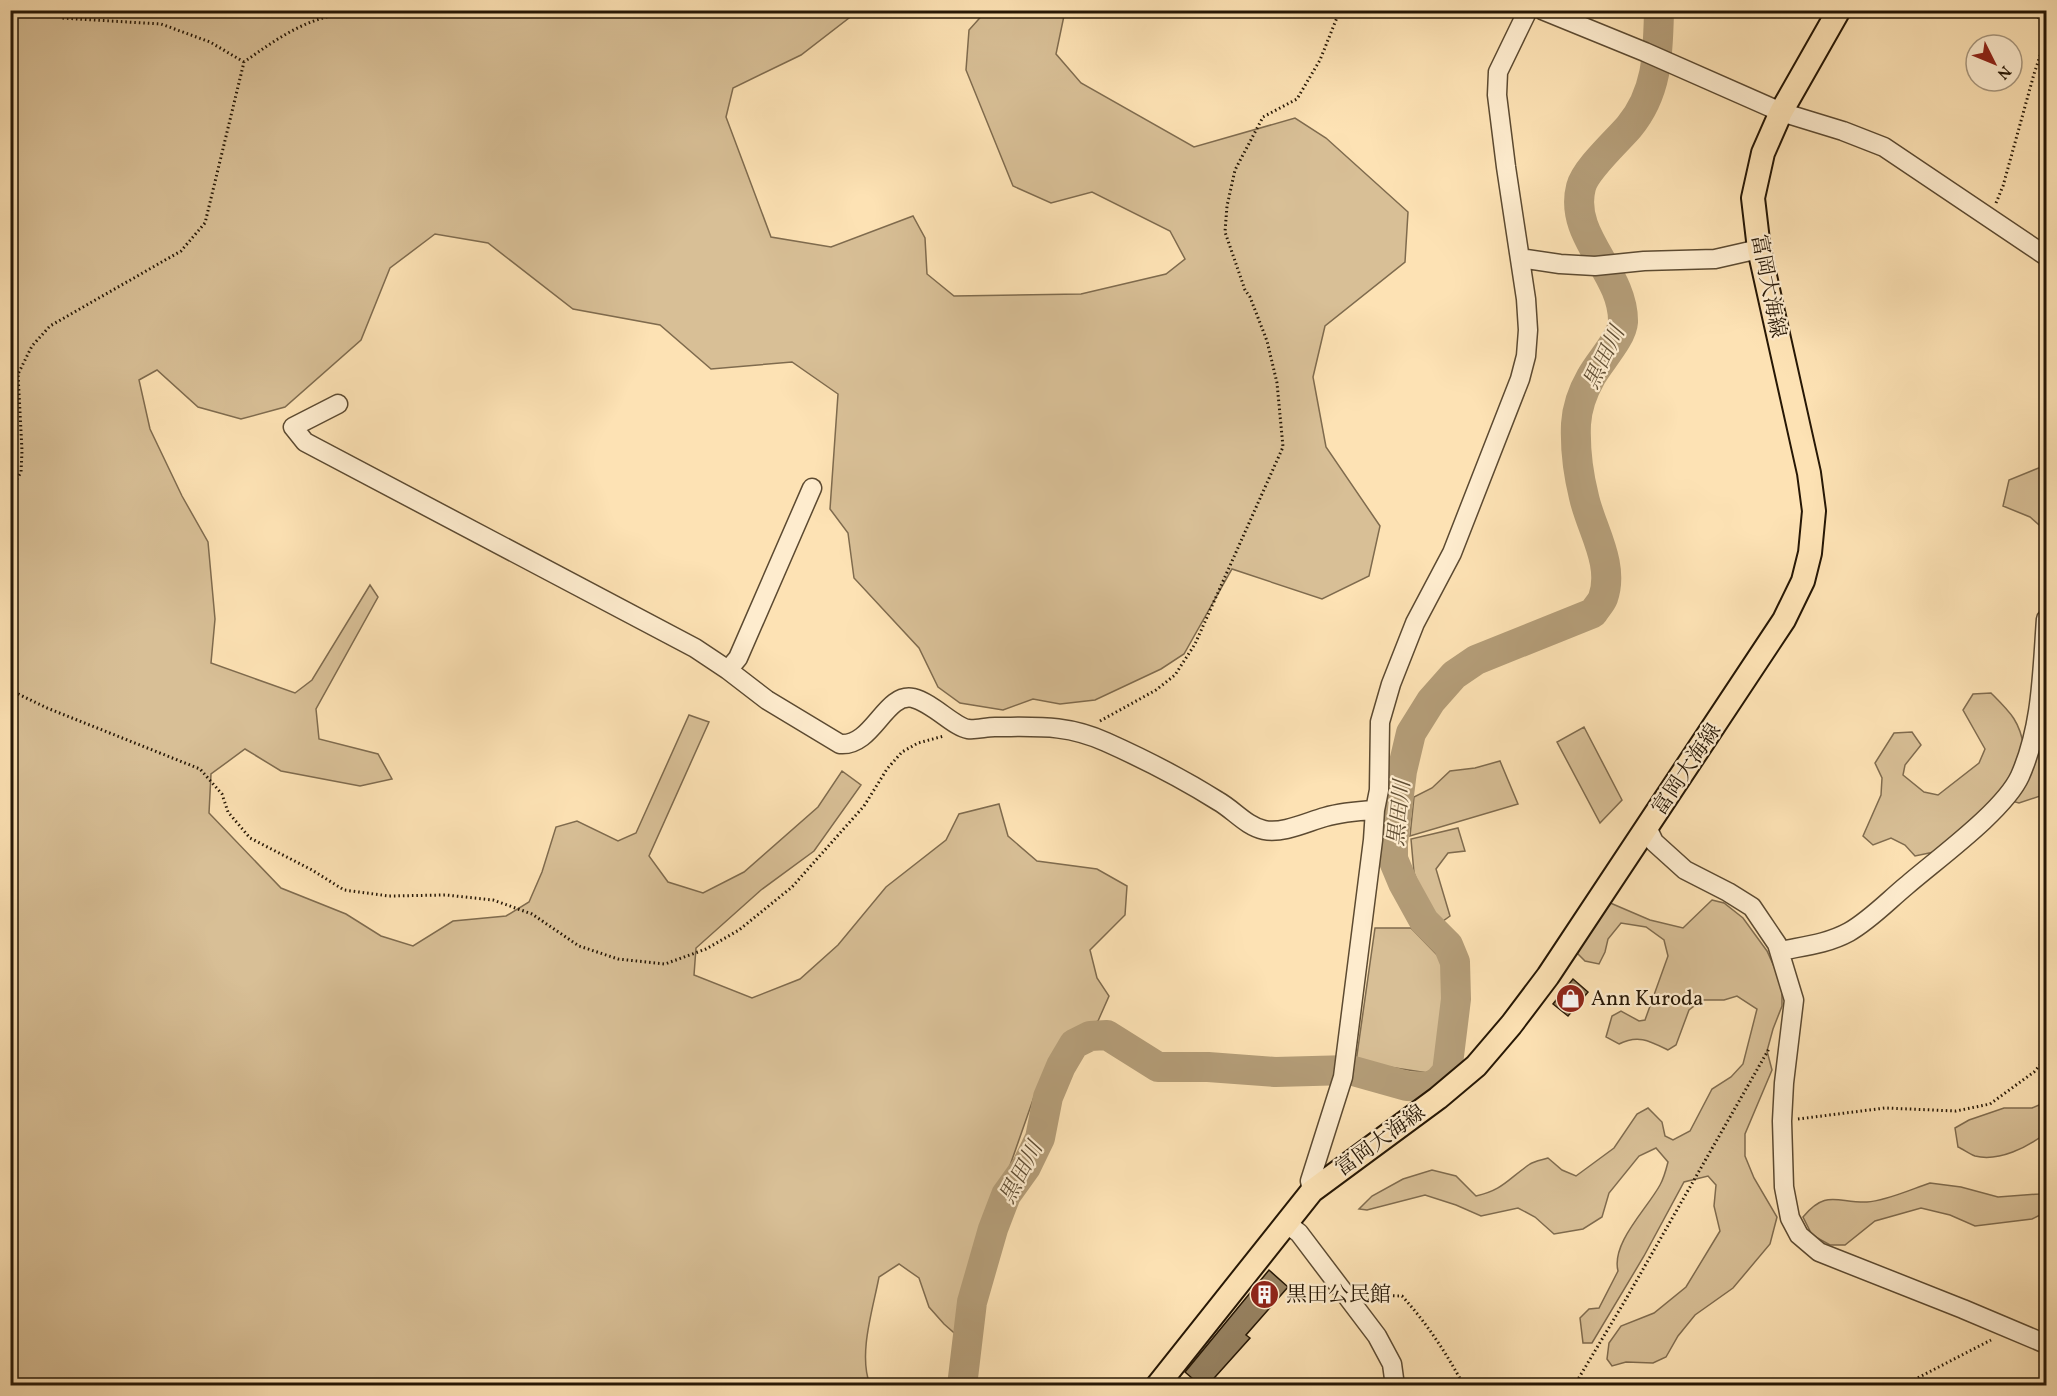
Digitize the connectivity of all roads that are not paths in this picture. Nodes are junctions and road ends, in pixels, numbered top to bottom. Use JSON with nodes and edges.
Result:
{"nodes":[{"id":1,"x":1528,"y":10,"type":"edge"},
{"id":2,"x":1542,"y":10,"type":"edge"},
{"id":3,"x":1839,"y":10,"type":"edge"},
{"id":4,"x":1781,"y":112,"type":"junction"},
{"id":5,"x":1759,"y":249,"type":"junction"},
{"id":6,"x":2046,"y":256,"type":"edge"},
{"id":7,"x":1520,"y":258,"type":"junction"},
{"id":8,"x":338,"y":404,"type":"dead end"},
{"id":9,"x":812,"y":488,"type":"dead end"},
{"id":10,"x":2046,"y":620,"type":"edge"},
{"id":11,"x":729,"y":670,"type":"junction"},
{"id":12,"x":1375,"y":810,"type":"junction"},
{"id":13,"x":1647,"y":826,"type":"junction"},
{"id":14,"x":1780,"y":951,"type":"junction"},
{"id":15,"x":1312,"y":1191,"type":"junction"},
{"id":16,"x":1287,"y":1223,"type":"junction"},
{"id":17,"x":2046,"y":1344,"type":"edge"},
{"id":18,"x":1157,"y":1386,"type":"edge"},
{"id":19,"x":1395,"y":1386,"type":"edge"}],
"edges":[{"from":1,"to":7,"type":"street"},
{"from":2,"to":4,"type":"street"},
{"from":3,"to":4,"type":"main road","name":"富岡大海線"},
{"from":4,"to":5,"type":"main road","name":"富岡大海線"},
{"from":4,"to":6,"type":"street"},
{"from":5,"to":7,"type":"street"},
{"from":5,"to":13,"type":"main road","name":"富岡大海線"},
{"from":7,"to":12,"type":"street"},
{"from":8,"to":11,"type":"street"},
{"from":9,"to":11,"type":"street"},
{"from":10,"to":14,"type":"street"},
{"from":11,"to":12,"type":"street"},
{"from":12,"to":15,"type":"street"},
{"from":13,"to":14,"type":"street"},
{"from":13,"to":15,"type":"main road","name":"富岡大海線"},
{"from":14,"to":17,"type":"street"},
{"from":15,"to":16,"type":"main road","name":"富岡大海線"},
{"from":16,"to":18,"type":"main road","name":"富岡大海線"},
{"from":16,"to":19,"type":"street"}]}
